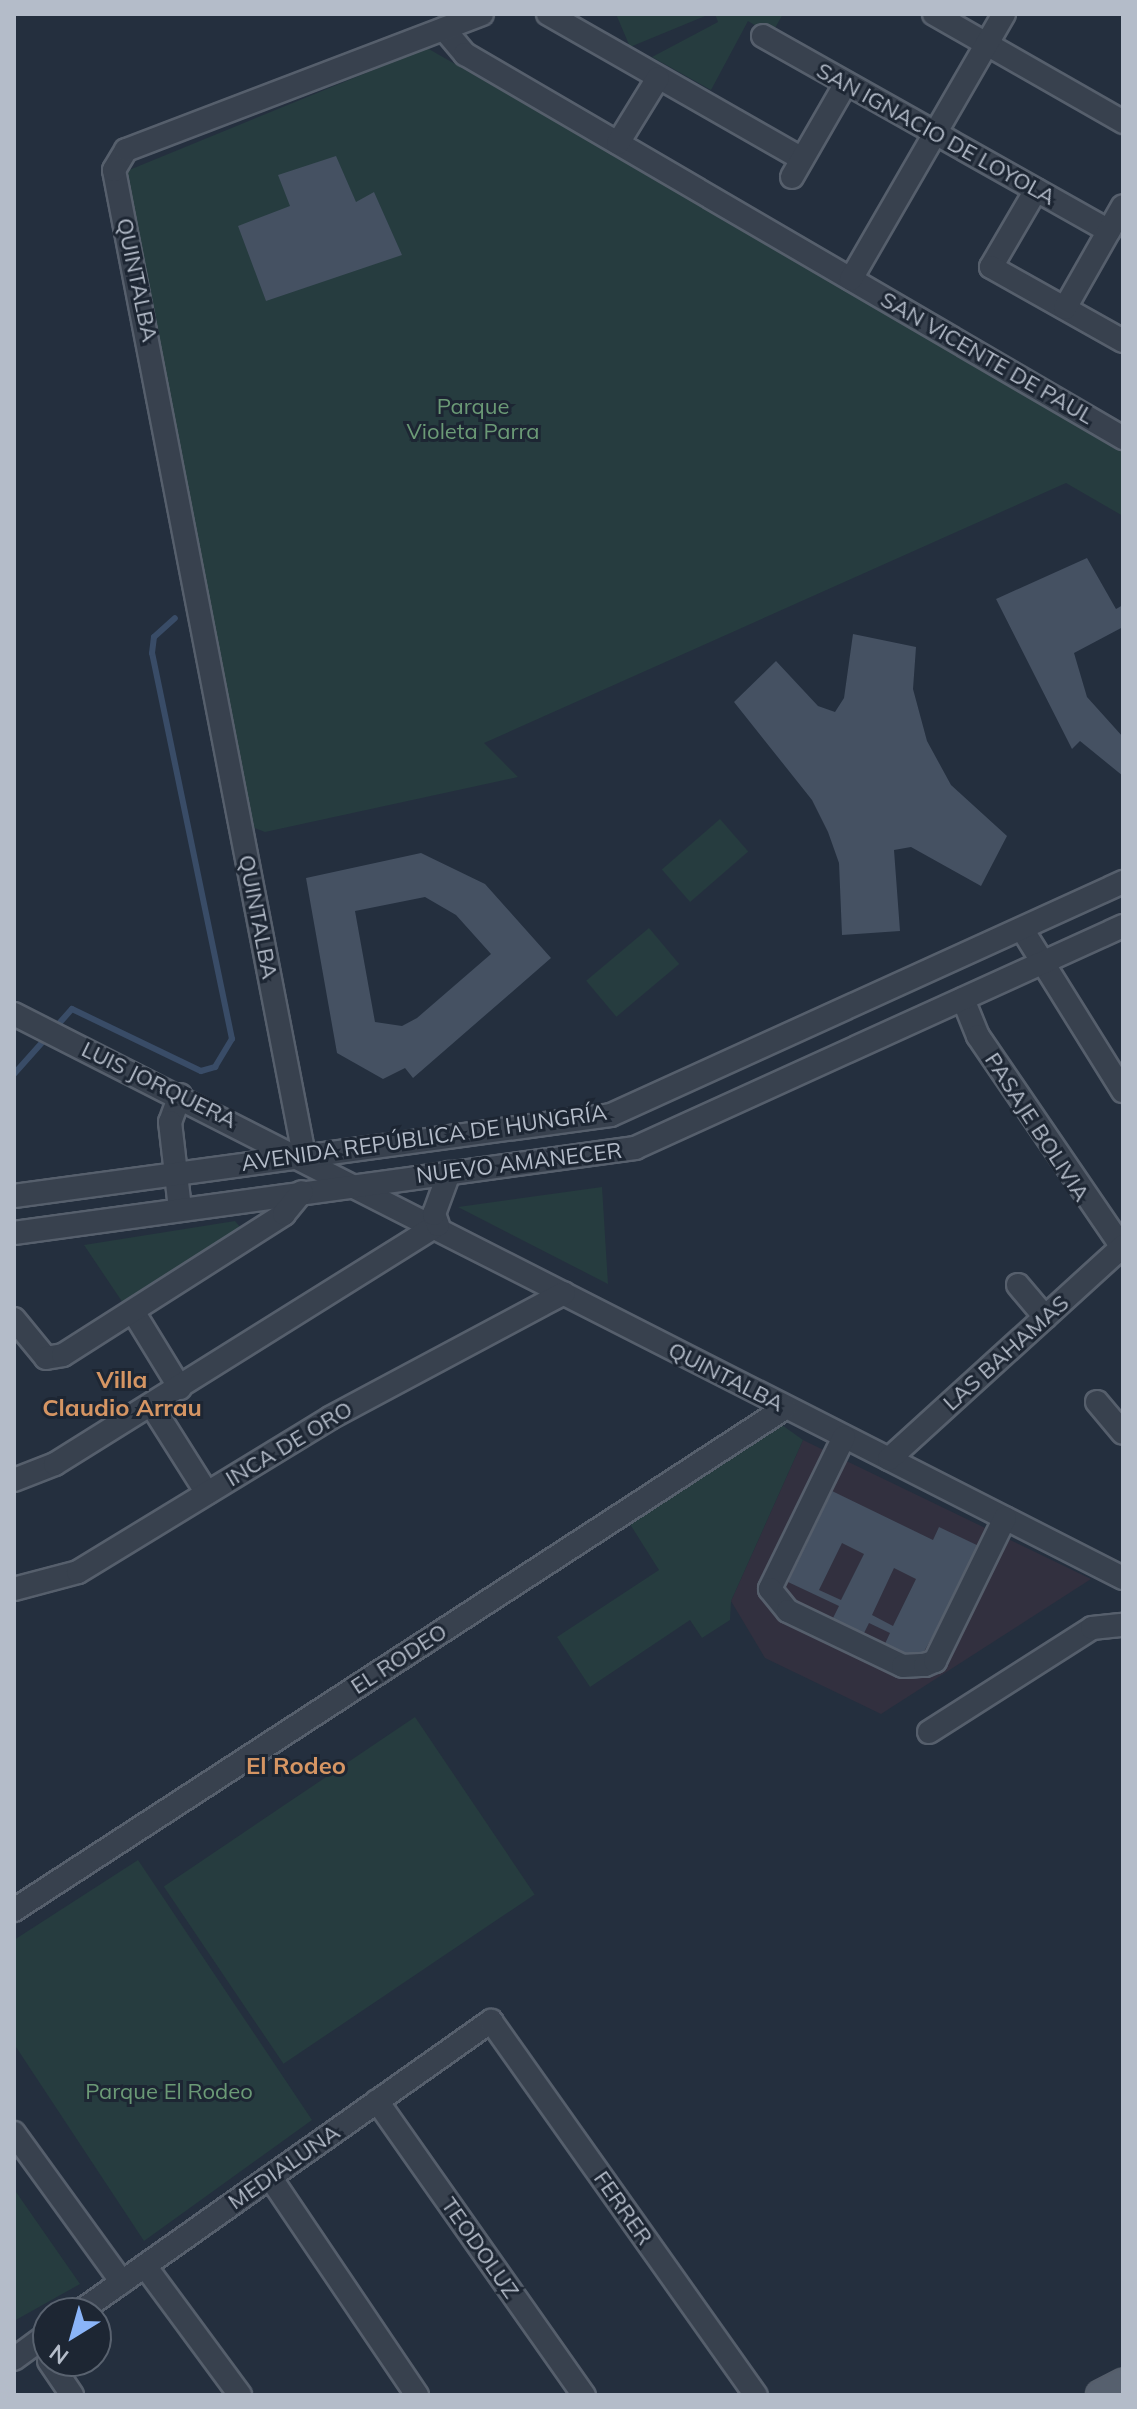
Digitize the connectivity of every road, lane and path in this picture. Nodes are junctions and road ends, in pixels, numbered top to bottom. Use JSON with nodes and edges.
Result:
{"nodes":[{"id":1,"x":482,"y":14,"type":"edge"},
{"id":2,"x":548,"y":14,"type":"edge"},
{"id":3,"x":934,"y":14,"type":"edge"},
{"id":4,"x":1004,"y":14,"type":"edge"},
{"id":5,"x":444,"y":29,"type":"junction"},
{"id":6,"x":763,"y":36,"type":"dead end"},
{"id":7,"x":987,"y":44,"type":"junction"},
{"id":8,"x":658,"y":78,"type":"junction"},
{"id":9,"x":846,"y":83,"type":"junction"},
{"id":10,"x":1123,"y":122,"type":"edge"},
{"id":11,"x":935,"y":133,"type":"junction"},
{"id":12,"x":618,"y":143,"type":"junction"},
{"id":13,"x":1036,"y":190,"type":"junction"},
{"id":14,"x":1123,"y":206,"type":"edge"},
{"id":15,"x":1109,"y":231,"type":"junction"},
{"id":16,"x":851,"y":279,"type":"junction"},
{"id":17,"x":1065,"y":308,"type":"junction"},
{"id":18,"x":1123,"y":341,"type":"edge"},
{"id":19,"x":1120,"y":430,"type":"edge"},
{"id":20,"x":1123,"y":882,"type":"edge"},
{"id":21,"x":1123,"y":926,"type":"edge"},
{"id":22,"x":1022,"y":929,"type":"junction"},
{"id":23,"x":1039,"y":965,"type":"junction"},
{"id":24,"x":963,"y":999,"type":"junction"},
{"id":25,"x":14,"y":1014,"type":"edge"},
{"id":26,"x":751,"y":1053,"type":"junction"},
{"id":27,"x":769,"y":1086,"type":"junction"},
{"id":28,"x":1123,"y":1091,"type":"edge"},
{"id":29,"x":180,"y":1095,"type":"junction"},
{"id":30,"x":304,"y":1155,"type":"junction"},
{"id":31,"x":449,"y":1173,"type":"junction"},
{"id":32,"x":176,"y":1174,"type":"junction"},
{"id":33,"x":359,"y":1184,"type":"junction"},
{"id":34,"x":302,"y":1192,"type":"junction"},
{"id":35,"x":14,"y":1196,"type":"edge"},
{"id":36,"x":180,"y":1209,"type":"junction"},
{"id":37,"x":438,"y":1225,"type":"junction"},
{"id":38,"x":14,"y":1233,"type":"edge"},
{"id":39,"x":1122,"y":1247,"type":"edge"},
{"id":40,"x":1018,"y":1285,"type":"dead end"},
{"id":41,"x":564,"y":1293,"type":"junction"},
{"id":42,"x":134,"y":1313,"type":"junction"},
{"id":43,"x":1045,"y":1317,"type":"junction"},
{"id":44,"x":14,"y":1319,"type":"edge"},
{"id":45,"x":180,"y":1388,"type":"junction"},
{"id":46,"x":1097,"y":1402,"type":"dead end"},
{"id":47,"x":152,"y":1406,"type":"junction"},
{"id":48,"x":785,"y":1408,"type":"junction"},
{"id":49,"x":1123,"y":1433,"type":"edge"},
{"id":50,"x":844,"y":1437,"type":"junction"},
{"id":51,"x":889,"y":1459,"type":"junction"},
{"id":52,"x":14,"y":1480,"type":"edge"},
{"id":53,"x":207,"y":1493,"type":"junction"},
{"id":54,"x":1005,"y":1518,"type":"junction"},
{"id":55,"x":1117,"y":1567,"type":"edge"},
{"id":56,"x":14,"y":1589,"type":"edge"},
{"id":57,"x":1123,"y":1625,"type":"edge"},
{"id":58,"x":929,"y":1732,"type":"dead end"},
{"id":59,"x":14,"y":1910,"type":"edge"},
{"id":60,"x":491,"y":2021,"type":"joint"},
{"id":61,"x":377,"y":2101,"type":"junction"},
{"id":62,"x":14,"y":2133,"type":"edge"},
{"id":63,"x":270,"y":2177,"type":"junction"},
{"id":64,"x":145,"y":2266,"type":"junction"},
{"id":65,"x":122,"y":2282,"type":"junction"},
{"id":66,"x":101,"y":2297,"type":"edge"},
{"id":67,"x":61,"y":2377,"type":"edge"},
{"id":68,"x":1123,"y":2384,"type":"edge"},
{"id":69,"x":72,"y":2395,"type":"edge"},
{"id":70,"x":240,"y":2395,"type":"edge"},
{"id":71,"x":417,"y":2395,"type":"edge"},
{"id":72,"x":584,"y":2395,"type":"edge"},
{"id":73,"x":756,"y":2395,"type":"edge"},
{"id":74,"x":1101,"y":2395,"type":"edge"}],
"edges":[{"from":1,"to":5,"type":"street","name":"QUINTALBA"},
{"from":2,"to":8,"type":"street"},
{"from":3,"to":7,"type":"street"},
{"from":4,"to":7,"type":"street"},
{"from":5,"to":12,"type":"street","name":"SAN VICENTE DE PAUL"},
{"from":5,"to":30,"type":"street","name":"QUINTALBA"},
{"from":6,"to":9,"type":"street","name":"SAN IGNACIO DE LOYOLA"},
{"from":7,"to":10,"type":"street"},
{"from":7,"to":11,"type":"street"},
{"from":8,"to":9,"type":"street"},
{"from":8,"to":12,"type":"street"},
{"from":9,"to":11,"type":"street","name":"SAN IGNACIO DE LOYOLA"},
{"from":11,"to":13,"type":"street","name":"SAN IGNACIO DE LOYOLA"},
{"from":11,"to":16,"type":"street"},
{"from":12,"to":16,"type":"street","name":"SAN VICENTE DE PAUL"},
{"from":13,"to":15,"type":"street","name":"SAN IGNACIO DE LOYOLA"},
{"from":13,"to":17,"type":"street"},
{"from":14,"to":15,"type":"street"},
{"from":15,"to":17,"type":"street"},
{"from":16,"to":19,"type":"street","name":"SAN VICENTE DE PAUL"},
{"from":17,"to":18,"type":"street"},
{"from":20,"to":22,"type":"street","name":"AVENIDA REPÚBLICA DE HUNGRÍA"},
{"from":21,"to":23,"type":"street","name":"NUEVO AMANECER"},
{"from":22,"to":23,"type":"street"},
{"from":22,"to":26,"type":"street","name":"AVENIDA REPÚBLICA DE HUNGRÍA"},
{"from":23,"to":24,"type":"street","name":"NUEVO AMANECER"},
{"from":23,"to":28,"type":"street"},
{"from":24,"to":27,"type":"street","name":"NUEVO AMANECER"},
{"from":24,"to":39,"type":"street","name":"PASAJE BOLIVIA"},
{"from":25,"to":29,"type":"street","name":"LUIS JORQUERA"},
{"from":26,"to":27,"type":"street"},
{"from":26,"to":30,"type":"street","name":"AVENIDA REPÚBLICA DE HUNGRÍA"},
{"from":27,"to":31,"type":"street","name":"NUEVO AMANECER"},
{"from":29,"to":30,"type":"street","name":"LUIS JORQUERA"},
{"from":29,"to":32,"type":"street"},
{"from":30,"to":32,"type":"street","name":"AVENIDA REPÚBLICA DE HUNGRÍA"},
{"from":30,"to":33,"type":"street","name":"QUINTALBA"},
{"from":31,"to":33,"type":"street","name":"NUEVO AMANECER"},
{"from":31,"to":37,"type":"street"},
{"from":32,"to":35,"type":"street","name":"AVENIDA REPÚBLICA DE HUNGRÍA"},
{"from":32,"to":36,"type":"street"},
{"from":33,"to":34,"type":"street","name":"NUEVO AMANECER"},
{"from":33,"to":37,"type":"street","name":"QUINTALBA"},
{"from":34,"to":36,"type":"street","name":"NUEVO AMANECER"},
{"from":34,"to":42,"type":"street"},
{"from":36,"to":38,"type":"street","name":"NUEVO AMANECER"},
{"from":37,"to":41,"type":"street","name":"QUINTALBA"},
{"from":37,"to":45,"type":"street"},
{"from":39,"to":43,"type":"street","name":"LAS BAHAMAS"},
{"from":40,"to":43,"type":"street"},
{"from":41,"to":48,"type":"street","name":"QUINTALBA"},
{"from":41,"to":53,"type":"street","name":"INCA DE ORO"},
{"from":42,"to":44,"type":"street"},
{"from":42,"to":45,"type":"street"},
{"from":43,"to":51,"type":"street","name":"LAS BAHAMAS"},
{"from":45,"to":47,"type":"street"},
{"from":46,"to":49,"type":"street"},
{"from":47,"to":52,"type":"street"},
{"from":47,"to":53,"type":"street"},
{"from":48,"to":50,"type":"street","name":"QUINTALBA"},
{"from":48,"to":59,"type":"street","name":"EL RODEO"},
{"from":50,"to":51,"type":"street","name":"QUINTALBA"},
{"from":50,"to":54,"type":"street"},
{"from":51,"to":54,"type":"street","name":"QUINTALBA"},
{"from":53,"to":56,"type":"street","name":"INCA DE ORO"},
{"from":54,"to":55,"type":"street","name":"QUINTALBA"},
{"from":57,"to":58,"type":"street"},
{"from":60,"to":61,"type":"street","name":"MEDIALUNA"},
{"from":60,"to":73,"type":"street","name":"FERRER"},
{"from":61,"to":63,"type":"street","name":"MEDIALUNA"},
{"from":61,"to":72,"type":"street","name":"TEODOLUZ"},
{"from":62,"to":65,"type":"street"},
{"from":63,"to":64,"type":"street","name":"MEDIALUNA"},
{"from":63,"to":71,"type":"street"},
{"from":64,"to":65,"type":"street","name":"MEDIALUNA"},
{"from":64,"to":70,"type":"street"},
{"from":65,"to":66,"type":"street","name":"MEDIALUNA"},
{"from":67,"to":69,"type":"street"},
{"from":68,"to":74,"type":"main road"}]}
